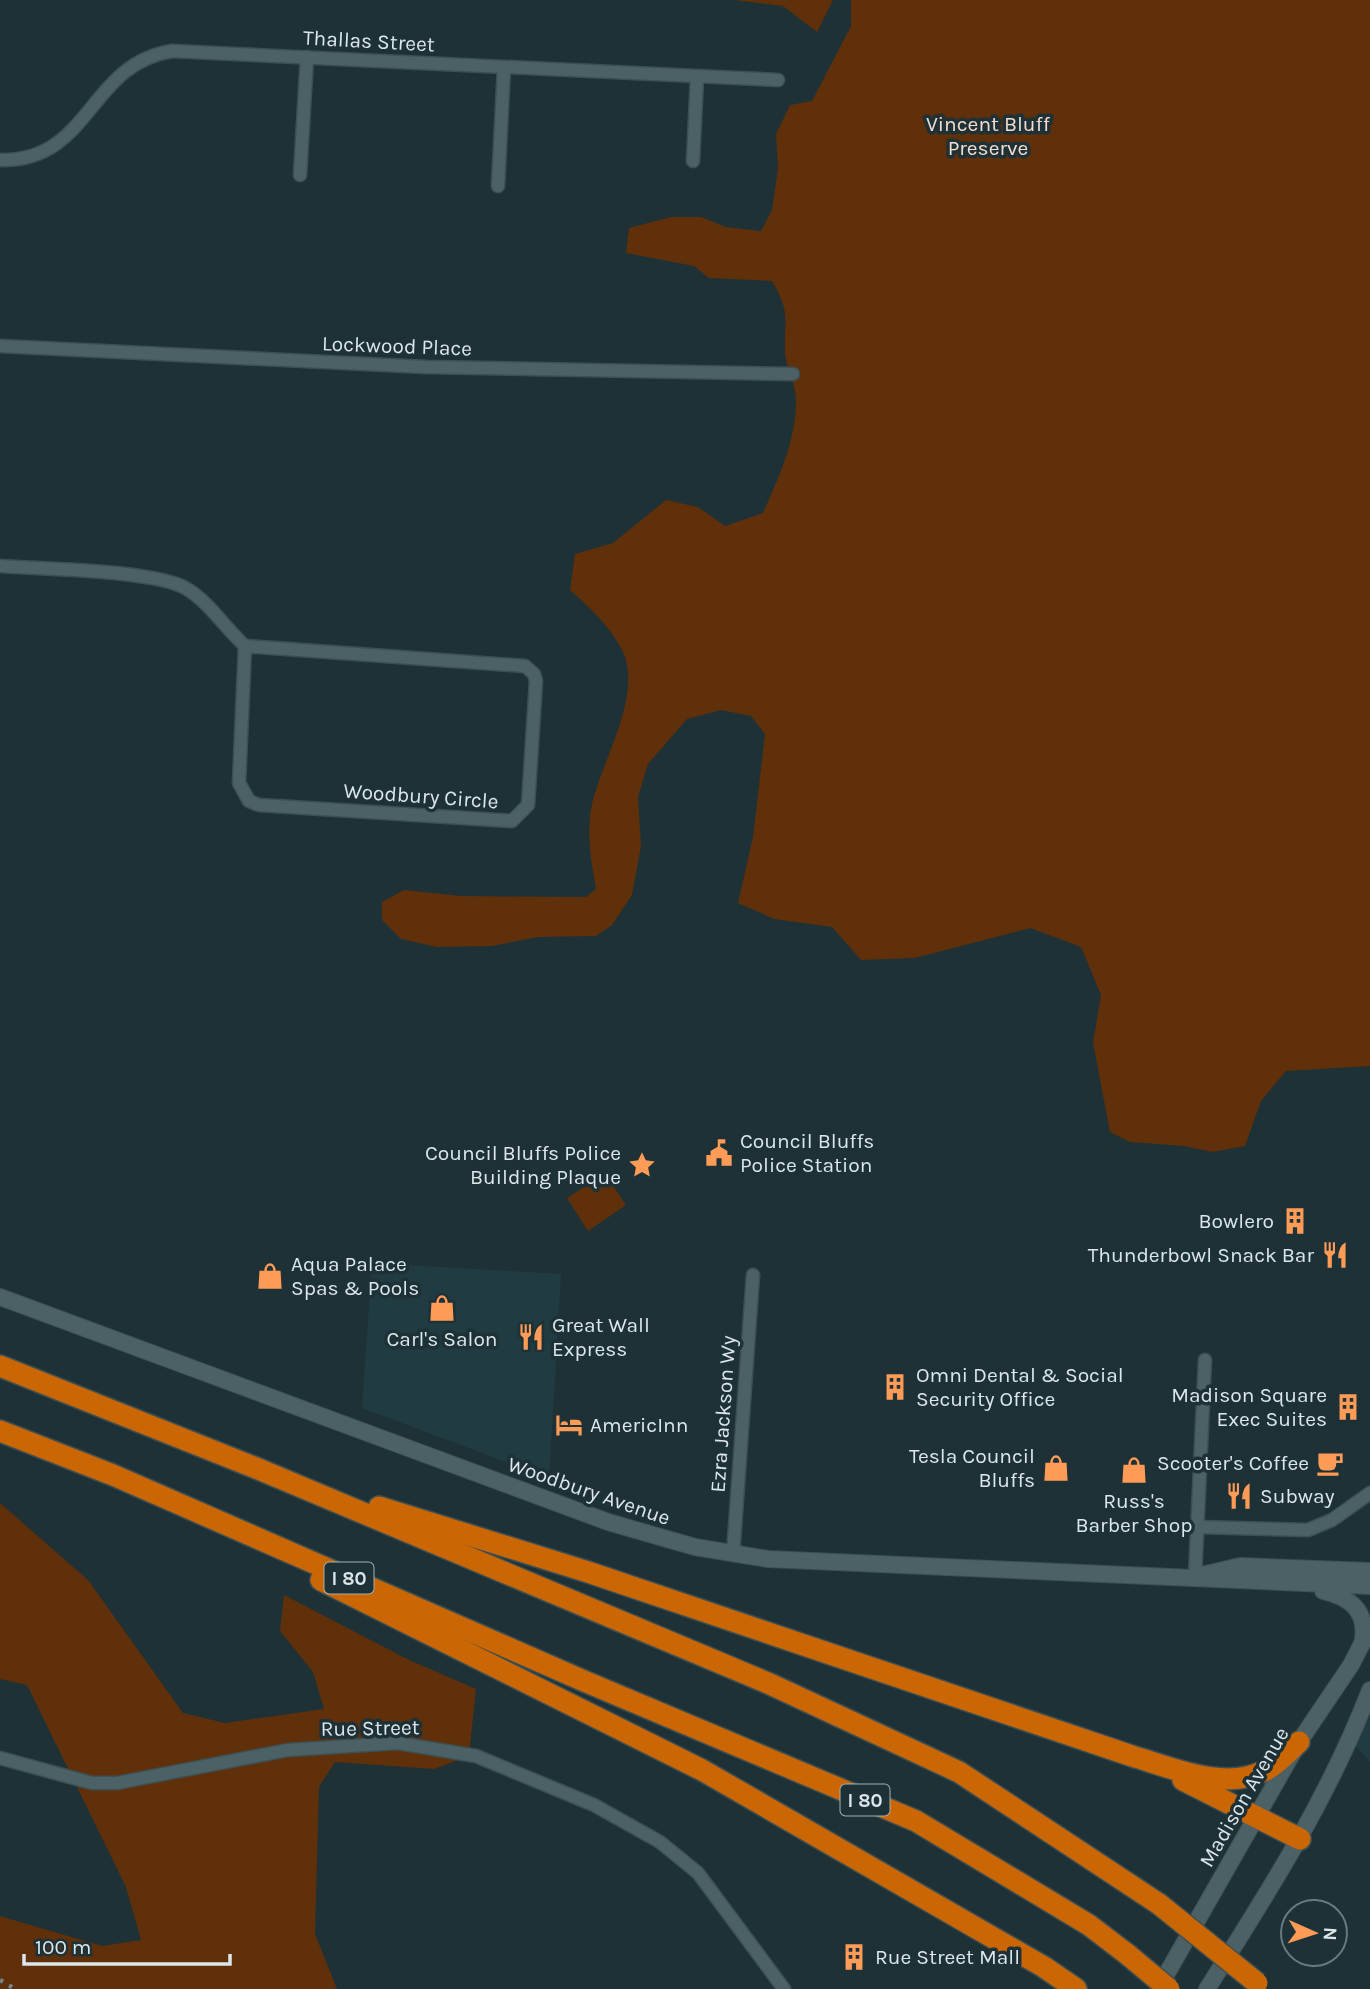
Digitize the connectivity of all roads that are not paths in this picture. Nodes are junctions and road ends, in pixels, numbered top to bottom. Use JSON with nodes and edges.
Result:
{"nodes":[{"id":1,"x":307,"y":57,"type":"junction"},
{"id":2,"x":504,"y":66,"type":"junction"},
{"id":3,"x":697,"y":77,"type":"junction"},
{"id":4,"x":778,"y":80,"type":"dead end"},
{"id":5,"x":0,"y":160,"type":"edge"},
{"id":6,"x":693,"y":160,"type":"dead end"},
{"id":7,"x":300,"y":175,"type":"dead end"},
{"id":8,"x":498,"y":186,"type":"dead end"},
{"id":9,"x":0,"y":346,"type":"edge"},
{"id":10,"x":793,"y":374,"type":"dead end"},
{"id":11,"x":0,"y":566,"type":"edge"},
{"id":12,"x":245,"y":646,"type":"junction"},
{"id":13,"x":753,"y":1276,"type":"dead end"},
{"id":14,"x":0,"y":1297,"type":"edge"},
{"id":15,"x":1205,"y":1360,"type":"dead end"},
{"id":16,"x":0,"y":1366,"type":"edge"},
{"id":17,"x":0,"y":1431,"type":"edge"},
{"id":18,"x":256,"y":1468,"type":"junction"},
{"id":19,"x":113,"y":1475,"type":"junction"},
{"id":20,"x":1370,"y":1493,"type":"edge"},
{"id":21,"x":1198,"y":1527,"type":"junction"},
{"id":22,"x":733,"y":1555,"type":"junction"},
{"id":23,"x":1370,"y":1571,"type":"edge"},
{"id":24,"x":1195,"y":1577,"type":"junction"},
{"id":25,"x":1297,"y":1585,"type":"junction"},
{"id":26,"x":1370,"y":1586,"type":"edge"},
{"id":27,"x":1370,"y":1628,"type":"edge"},
{"id":28,"x":1362,"y":1645,"type":"junction"},
{"id":29,"x":1370,"y":1690,"type":"edge"},
{"id":30,"x":1299,"y":1742,"type":"junction"},
{"id":31,"x":1132,"y":1756,"type":"junction"},
{"id":32,"x":0,"y":1758,"type":"edge"},
{"id":33,"x":1258,"y":1818,"type":"junction"},
{"id":34,"x":1300,"y":1839,"type":"junction"},
{"id":35,"x":1261,"y":1986,"type":"edge"},
{"id":36,"x":784,"y":1989,"type":"edge"},
{"id":37,"x":1076,"y":1989,"type":"edge"},
{"id":38,"x":1158,"y":1989,"type":"edge"},
{"id":39,"x":1169,"y":1989,"type":"edge"},
{"id":40,"x":1207,"y":1989,"type":"edge"}],
"edges":[{"from":1,"to":2,"type":"street","name":"Thallas Street"},
{"from":1,"to":5,"type":"street","name":"Thallas Street"},
{"from":1,"to":7,"type":"street"},
{"from":2,"to":3,"type":"street","name":"Thallas Street"},
{"from":2,"to":8,"type":"street"},
{"from":3,"to":4,"type":"street","name":"Thallas Street"},
{"from":3,"to":6,"type":"street"},
{"from":9,"to":10,"type":"street","name":"Lockwood Place"},
{"from":11,"to":12,"type":"street"},
{"from":12,"to":12,"type":"street","name":"Woodbury Circle"},
{"from":13,"to":22,"type":"street","name":"Ezra Jackson Wy"},
{"from":14,"to":22,"type":"main road","name":"Woodbury Avenue"},
{"from":15,"to":21,"type":"street"},
{"from":16,"to":18,"type":"highway"},
{"from":17,"to":19,"type":"highway","number":"I 80"},
{"from":18,"to":31,"type":"highway"},
{"from":18,"to":35,"type":"highway","bridge":true},
{"from":19,"to":37,"type":"highway"},
{"from":19,"to":39,"type":"highway","number":"I 80","bridge":true},
{"from":20,"to":21,"type":"street"},
{"from":21,"to":24,"type":"street"},
{"from":22,"to":24,"type":"main road","name":"Woodbury Avenue"},
{"from":23,"to":24,"type":"main road","name":"Woodbury Avenue"},
{"from":24,"to":25,"type":"main road","name":"Woodbury Avenue"},
{"from":25,"to":26,"type":"main road","name":"Woodbury Avenue"},
{"from":25,"to":28,"type":"main road"},
{"from":27,"to":28,"type":"main road","name":"Madison Avenue"},
{"from":28,"to":30,"type":"main road","name":"Madison Avenue"},
{"from":29,"to":34,"type":"main road"},
{"from":30,"to":31,"type":"highway"},
{"from":30,"to":33,"type":"main road","name":"Madison Avenue"},
{"from":31,"to":33,"type":"highway"},
{"from":32,"to":36,"type":"street","name":"Rue Street"},
{"from":33,"to":34,"type":"highway"},
{"from":33,"to":38,"type":"main road","name":"Madison Avenue"},
{"from":34,"to":40,"type":"main road"}]}
